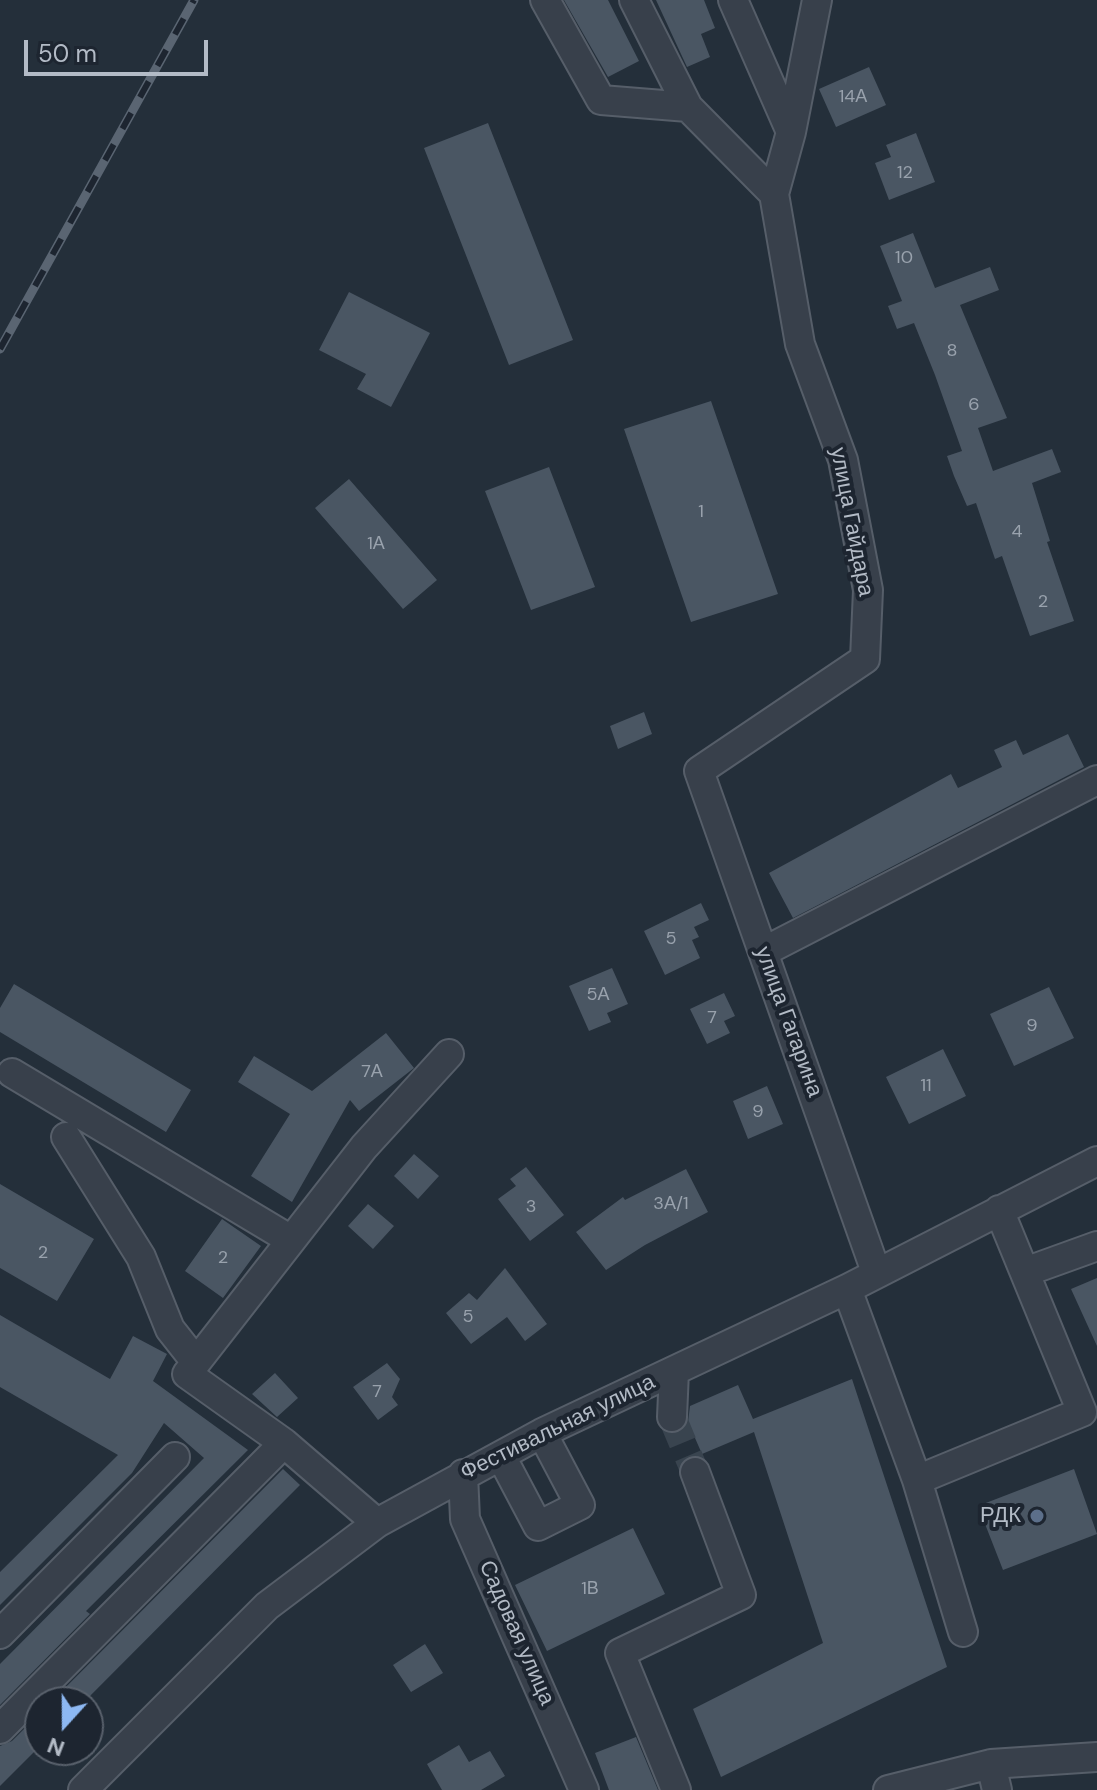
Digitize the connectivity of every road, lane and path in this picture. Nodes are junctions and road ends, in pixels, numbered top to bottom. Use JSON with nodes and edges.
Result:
{"nodes":[{"id":1,"x":545,"y":0,"type":"edge"},
{"id":2,"x":634,"y":0,"type":"edge"},
{"id":3,"x":733,"y":0,"type":"edge"},
{"id":4,"x":817,"y":0,"type":"edge"},
{"id":5,"x":688,"y":107,"type":"junction"},
{"id":6,"x":791,"y":132,"type":"junction"},
{"id":7,"x":774,"y":194,"type":"junction"},
{"id":8,"x":699,"y":771,"type":"joint"},
{"id":9,"x":1097,"y":780,"type":"edge"},
{"id":10,"x":763,"y":952,"type":"junction"},
{"id":11,"x":449,"y":1054,"type":"dead end"},
{"id":12,"x":12,"y":1073,"type":"dead end"},
{"id":13,"x":66,"y":1137,"type":"dead end"},
{"id":14,"x":1097,"y":1161,"type":"edge"},
{"id":15,"x":999,"y":1210,"type":"junction"},
{"id":16,"x":291,"y":1240,"type":"junction"},
{"id":17,"x":1097,"y":1246,"type":"edge"},
{"id":18,"x":876,"y":1272,"type":"junction"},
{"id":19,"x":1025,"y":1272,"type":"junction"},
{"id":20,"x":847,"y":1289,"type":"junction"},
{"id":21,"x":196,"y":1362,"type":"junction"},
{"id":22,"x":674,"y":1371,"type":"junction"},
{"id":23,"x":672,"y":1417,"type":"tunnel mouth"},
{"id":24,"x":542,"y":1433,"type":"junction"},
{"id":25,"x":284,"y":1443,"type":"junction"},
{"id":26,"x":501,"y":1456,"type":"junction"},
{"id":27,"x":175,"y":1457,"type":"dead end"},
{"id":28,"x":695,"y":1472,"type":"tunnel mouth"},
{"id":29,"x":463,"y":1474,"type":"junction"},
{"id":30,"x":917,"y":1480,"type":"junction"},
{"id":31,"x":377,"y":1523,"type":"junction"},
{"id":32,"x":963,"y":1632,"type":"dead end"},
{"id":33,"x":0,"y":1634,"type":"edge"},
{"id":34,"x":0,"y":1729,"type":"edge"},
{"id":35,"x":1097,"y":1757,"type":"edge"},
{"id":36,"x":994,"y":1777,"type":"edge"},
{"id":37,"x":83,"y":1790,"type":"edge"},
{"id":38,"x":584,"y":1790,"type":"edge"},
{"id":39,"x":676,"y":1790,"type":"edge"},
{"id":40,"x":888,"y":1790,"type":"edge"}],
"edges":[{"from":1,"to":5,"type":"street"},
{"from":2,"to":5,"type":"street"},
{"from":3,"to":6,"type":"street"},
{"from":4,"to":6,"type":"street"},
{"from":5,"to":7,"type":"street"},
{"from":6,"to":7,"type":"street"},
{"from":7,"to":8,"type":"street","name":"улица Гайдара"},
{"from":8,"to":10,"type":"street","name":"улица Гагарина"},
{"from":9,"to":10,"type":"street"},
{"from":10,"to":18,"type":"street","name":"улица Гагарина"},
{"from":11,"to":16,"type":"street"},
{"from":12,"to":16,"type":"street"},
{"from":13,"to":21,"type":"street"},
{"from":14,"to":15,"type":"street","name":"Фестивальная улица"},
{"from":15,"to":18,"type":"street","name":"Фестивальная улица"},
{"from":15,"to":19,"type":"street"},
{"from":16,"to":21,"type":"street"},
{"from":17,"to":19,"type":"street"},
{"from":18,"to":20,"type":"street","name":"Фестивальная улица"},
{"from":19,"to":30,"type":"street"},
{"from":20,"to":22,"type":"street","name":"Фестивальная улица"},
{"from":20,"to":30,"type":"street"},
{"from":21,"to":25,"type":"street"},
{"from":22,"to":23,"type":"street"},
{"from":22,"to":24,"type":"street","name":"Фестивальная улица"},
{"from":24,"to":26,"type":"street","name":"Фестивальная улица"},
{"from":24,"to":26,"type":"street"},
{"from":25,"to":31,"type":"street"},
{"from":25,"to":34,"type":"street"},
{"from":26,"to":29,"type":"street","name":"Фестивальная улица"},
{"from":27,"to":33,"type":"street"},
{"from":28,"to":39,"type":"street"},
{"from":29,"to":31,"type":"street","name":"Фестивальная улица"},
{"from":29,"to":38,"type":"street","name":"Садовая улица"},
{"from":30,"to":32,"type":"street"},
{"from":31,"to":37,"type":"street","name":"Фестивальная улица"},
{"from":35,"to":36,"type":"street"},
{"from":36,"to":40,"type":"street"}]}
